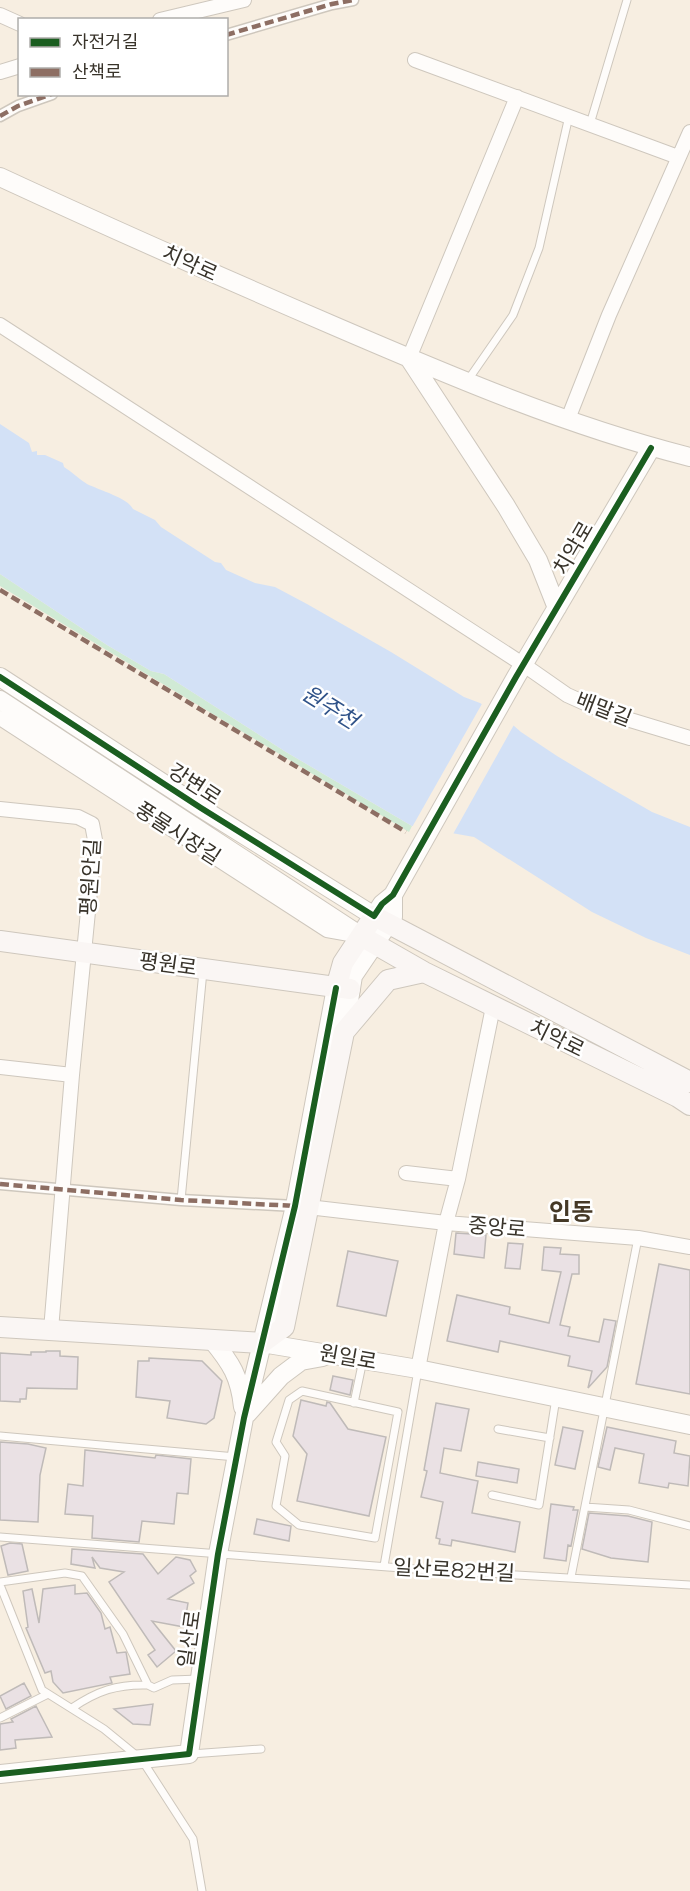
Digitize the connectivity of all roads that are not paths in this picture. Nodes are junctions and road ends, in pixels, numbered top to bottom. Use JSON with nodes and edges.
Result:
{"nodes":[{"id":1,"x":182,"y":0,"type":"edge"},
{"id":2,"x":244,"y":0,"type":"edge"},
{"id":3,"x":353,"y":0,"type":"edge"},
{"id":4,"x":627,"y":0,"type":"edge"},
{"id":5,"x":178,"y":14,"type":"junction"},
{"id":6,"x":0,"y":15,"type":"edge"},
{"id":7,"x":166,"y":18,"type":"edge"},
{"id":8,"x":18,"y":23,"type":"edge"},
{"id":9,"x":228,"y":34,"type":"edge"},
{"id":10,"x":415,"y":60,"type":"dead end"},
{"id":11,"x":18,"y":67,"type":"edge"},
{"id":12,"x":0,"y":72,"type":"edge"},
{"id":13,"x":46,"y":96,"type":"edge"},
{"id":14,"x":517,"y":97,"type":"junction"},
{"id":15,"x":0,"y":116,"type":"edge"},
{"id":16,"x":569,"y":116,"type":"junction"},
{"id":17,"x":590,"y":124,"type":"junction"},
{"id":18,"x":690,"y":132,"type":"edge"},
{"id":19,"x":678,"y":157,"type":"junction"},
{"id":20,"x":0,"y":177,"type":"edge"},
{"id":21,"x":0,"y":325,"type":"edge"},
{"id":22,"x":409,"y":358,"type":"junction"},
{"id":23,"x":467,"y":382,"type":"junction"},
{"id":24,"x":568,"y":419,"type":"junction"},
{"id":25,"x":651,"y":447,"type":"junction"},
{"id":26,"x":690,"y":458,"type":"edge"},
{"id":27,"x":557,"y":608,"type":"junction"},
{"id":28,"x":520,"y":671,"type":"junction"},
{"id":29,"x":0,"y":677,"type":"edge"},
{"id":30,"x":0,"y":700,"type":"edge"},
{"id":31,"x":0,"y":718,"type":"edge"},
{"id":32,"x":690,"y":738,"type":"edge"},
{"id":33,"x":0,"y":809,"type":"edge"},
{"id":34,"x":381,"y":920,"type":"junction"},
{"id":35,"x":368,"y":940,"type":"junction"},
{"id":36,"x":0,"y":941,"type":"edge"},
{"id":37,"x":84,"y":951,"type":"junction"},
{"id":38,"x":203,"y":969,"type":"junction"},
{"id":39,"x":424,"y":972,"type":"junction"},
{"id":40,"x":343,"y":989,"type":"junction"},
{"id":41,"x":493,"y":1007,"type":"junction"},
{"id":42,"x":344,"y":1032,"type":"junction"},
{"id":43,"x":0,"y":1067,"type":"edge"},
{"id":44,"x":72,"y":1075,"type":"junction"},
{"id":45,"x":687,"y":1090,"type":"edge"},
{"id":46,"x":406,"y":1173,"type":"dead end"},
{"id":47,"x":458,"y":1179,"type":"junction"},
{"id":48,"x":0,"y":1184,"type":"edge"},
{"id":49,"x":62,"y":1191,"type":"junction"},
{"id":50,"x":181,"y":1200,"type":"junction"},
{"id":51,"x":301,"y":1206,"type":"junction"},
{"id":52,"x":446,"y":1223,"type":"junction"},
{"id":53,"x":638,"y":1238,"type":"junction"},
{"id":54,"x":690,"y":1247,"type":"edge"},
{"id":55,"x":0,"y":1327,"type":"edge"},
{"id":56,"x":51,"y":1330,"type":"junction"},
{"id":57,"x":212,"y":1340,"type":"junction"},
{"id":58,"x":262,"y":1343,"type":"junction"},
{"id":59,"x":332,"y":1355,"type":"junction"},
{"id":60,"x":363,"y":1360,"type":"junction"},
{"id":61,"x":418,"y":1369,"type":"junction"},
{"id":62,"x":556,"y":1398,"type":"junction"},
{"id":63,"x":354,"y":1403,"type":"junction"},
{"id":64,"x":605,"y":1409,"type":"junction"},
{"id":65,"x":244,"y":1418,"type":"junction"},
{"id":66,"x":690,"y":1425,"type":"edge"},
{"id":67,"x":498,"y":1429,"type":"dead end"},
{"id":68,"x":0,"y":1436,"type":"edge"},
{"id":69,"x":550,"y":1438,"type":"junction"},
{"id":70,"x":238,"y":1458,"type":"junction"},
{"id":71,"x":492,"y":1495,"type":"dead end"},
{"id":72,"x":585,"y":1507,"type":"junction"},
{"id":73,"x":690,"y":1526,"type":"edge"},
{"id":74,"x":0,"y":1537,"type":"edge"},
{"id":75,"x":218,"y":1554,"type":"junction"},
{"id":76,"x":384,"y":1566,"type":"junction"},
{"id":77,"x":571,"y":1577,"type":"junction"},
{"id":78,"x":0,"y":1583,"type":"edge"},
{"id":79,"x":690,"y":1585,"type":"edge"},
{"id":80,"x":200,"y":1678,"type":"junction"},
{"id":81,"x":148,"y":1685,"type":"junction"},
{"id":82,"x":48,"y":1694,"type":"junction"},
{"id":83,"x":72,"y":1708,"type":"junction"},
{"id":84,"x":0,"y":1718,"type":"edge"},
{"id":85,"x":261,"y":1749,"type":"dead end"},
{"id":86,"x":189,"y":1754,"type":"junction"},
{"id":87,"x":142,"y":1760,"type":"junction"},
{"id":88,"x":0,"y":1774,"type":"edge"},
{"id":89,"x":202,"y":1891,"type":"edge"}],
"edges":[{"from":1,"to":5,"type":"street"},
{"from":2,"to":5,"type":"street"},
{"from":3,"to":9,"type":"street"},
{"from":4,"to":17,"type":"lane"},
{"from":5,"to":7,"type":"street"},
{"from":6,"to":8,"type":"street"},
{"from":10,"to":14,"type":"street"},
{"from":11,"to":12,"type":"street"},
{"from":13,"to":15,"type":"street"},
{"from":14,"to":16,"type":"street"},
{"from":14,"to":22,"type":"street"},
{"from":16,"to":17,"type":"street"},
{"from":16,"to":23,"type":"lane"},
{"from":17,"to":19,"type":"street"},
{"from":18,"to":19,"type":"street"},
{"from":19,"to":24,"type":"street"},
{"from":20,"to":22,"type":"street","name":"치악로"},
{"from":21,"to":28,"type":"street","name":"배말길"},
{"from":22,"to":23,"type":"street","name":"치악로"},
{"from":22,"to":27,"type":"street"},
{"from":23,"to":24,"type":"street","name":"치악로"},
{"from":24,"to":25,"type":"street","name":"치악로"},
{"from":25,"to":26,"type":"street"},
{"from":25,"to":27,"type":"street","name":"치악로"},
{"from":27,"to":28,"type":"street","name":"치악로"},
{"from":28,"to":32,"type":"street","name":"배말길"},
{"from":28,"to":34,"type":"street","name":"치악로"},
{"from":29,"to":34,"type":"street","name":"강변로"},
{"from":30,"to":35,"type":"street","name":"강변로"},
{"from":31,"to":35,"type":"street","name":"풍물시장길"},
{"from":33,"to":37,"type":"street","name":"평원안길"},
{"from":34,"to":35,"type":"main road"},
{"from":34,"to":45,"type":"main road","name":"치악로"},
{"from":35,"to":39,"type":"main road","name":"치악로"},
{"from":35,"to":40,"type":"main road"},
{"from":36,"to":37,"type":"main road","name":"평원로"},
{"from":37,"to":38,"type":"main road","name":"평원로"},
{"from":37,"to":44,"type":"street"},
{"from":38,"to":40,"type":"main road","name":"평원로"},
{"from":38,"to":50,"type":"lane"},
{"from":39,"to":41,"type":"main road","name":"치악로"},
{"from":39,"to":42,"type":"main road"},
{"from":40,"to":42,"type":"street"},
{"from":40,"to":51,"type":"street"},
{"from":41,"to":45,"type":"main road","name":"치악로"},
{"from":41,"to":47,"type":"street","name":"중앙로"},
{"from":42,"to":51,"type":"main road"},
{"from":43,"to":44,"type":"street"},
{"from":44,"to":49,"type":"street"},
{"from":46,"to":47,"type":"street"},
{"from":47,"to":52,"type":"street","name":"중앙로"},
{"from":48,"to":49,"type":"street","name":"중앙로"},
{"from":49,"to":50,"type":"street","name":"중앙로"},
{"from":49,"to":56,"type":"street"},
{"from":50,"to":51,"type":"street","name":"중앙로"},
{"from":51,"to":52,"type":"street","name":"중앙로"},
{"from":51,"to":58,"type":"main road"},
{"from":52,"to":53,"type":"street","name":"중앙로"},
{"from":52,"to":61,"type":"street"},
{"from":53,"to":54,"type":"street","name":"중앙로"},
{"from":53,"to":64,"type":"lane"},
{"from":55,"to":56,"type":"main road","name":"원일로"},
{"from":56,"to":57,"type":"main road","name":"원일로"},
{"from":57,"to":58,"type":"main road","name":"원일로"},
{"from":57,"to":65,"type":"street"},
{"from":58,"to":59,"type":"street","name":"원일로"},
{"from":58,"to":65,"type":"street","name":"일산로"},
{"from":59,"to":60,"type":"street","name":"원일로"},
{"from":59,"to":65,"type":"street"},
{"from":60,"to":61,"type":"street","name":"원일로"},
{"from":60,"to":63,"type":"lane"},
{"from":61,"to":62,"type":"street","name":"원일로"},
{"from":61,"to":76,"type":"lane"},
{"from":62,"to":64,"type":"street","name":"원일로"},
{"from":62,"to":69,"type":"lane"},
{"from":63,"to":63,"type":"lane"},
{"from":64,"to":66,"type":"street","name":"원일로"},
{"from":64,"to":72,"type":"lane"},
{"from":65,"to":70,"type":"street","name":"일산로"},
{"from":67,"to":69,"type":"lane"},
{"from":68,"to":70,"type":"lane"},
{"from":69,"to":71,"type":"lane"},
{"from":70,"to":75,"type":"street","name":"일산로"},
{"from":72,"to":73,"type":"lane"},
{"from":72,"to":77,"type":"lane"},
{"from":74,"to":75,"type":"lane"},
{"from":75,"to":76,"type":"lane","name":"일산로82번길"},
{"from":75,"to":80,"type":"street","name":"일산로"},
{"from":76,"to":77,"type":"lane","name":"일산로82번길"},
{"from":77,"to":79,"type":"lane","name":"일산로82번길"},
{"from":78,"to":81,"type":"lane","name":"일산로"},
{"from":78,"to":82,"type":"lane","name":"일산로"},
{"from":80,"to":81,"type":"lane","name":"일산로"},
{"from":80,"to":86,"type":"street","name":"일산로"},
{"from":81,"to":83,"type":"lane"},
{"from":82,"to":83,"type":"lane","name":"일산로"},
{"from":82,"to":84,"type":"lane"},
{"from":83,"to":87,"type":"lane","name":"일산로"},
{"from":85,"to":86,"type":"lane"},
{"from":86,"to":87,"type":"street"},
{"from":87,"to":88,"type":"street"},
{"from":87,"to":89,"type":"lane","name":"일산로"}]}
